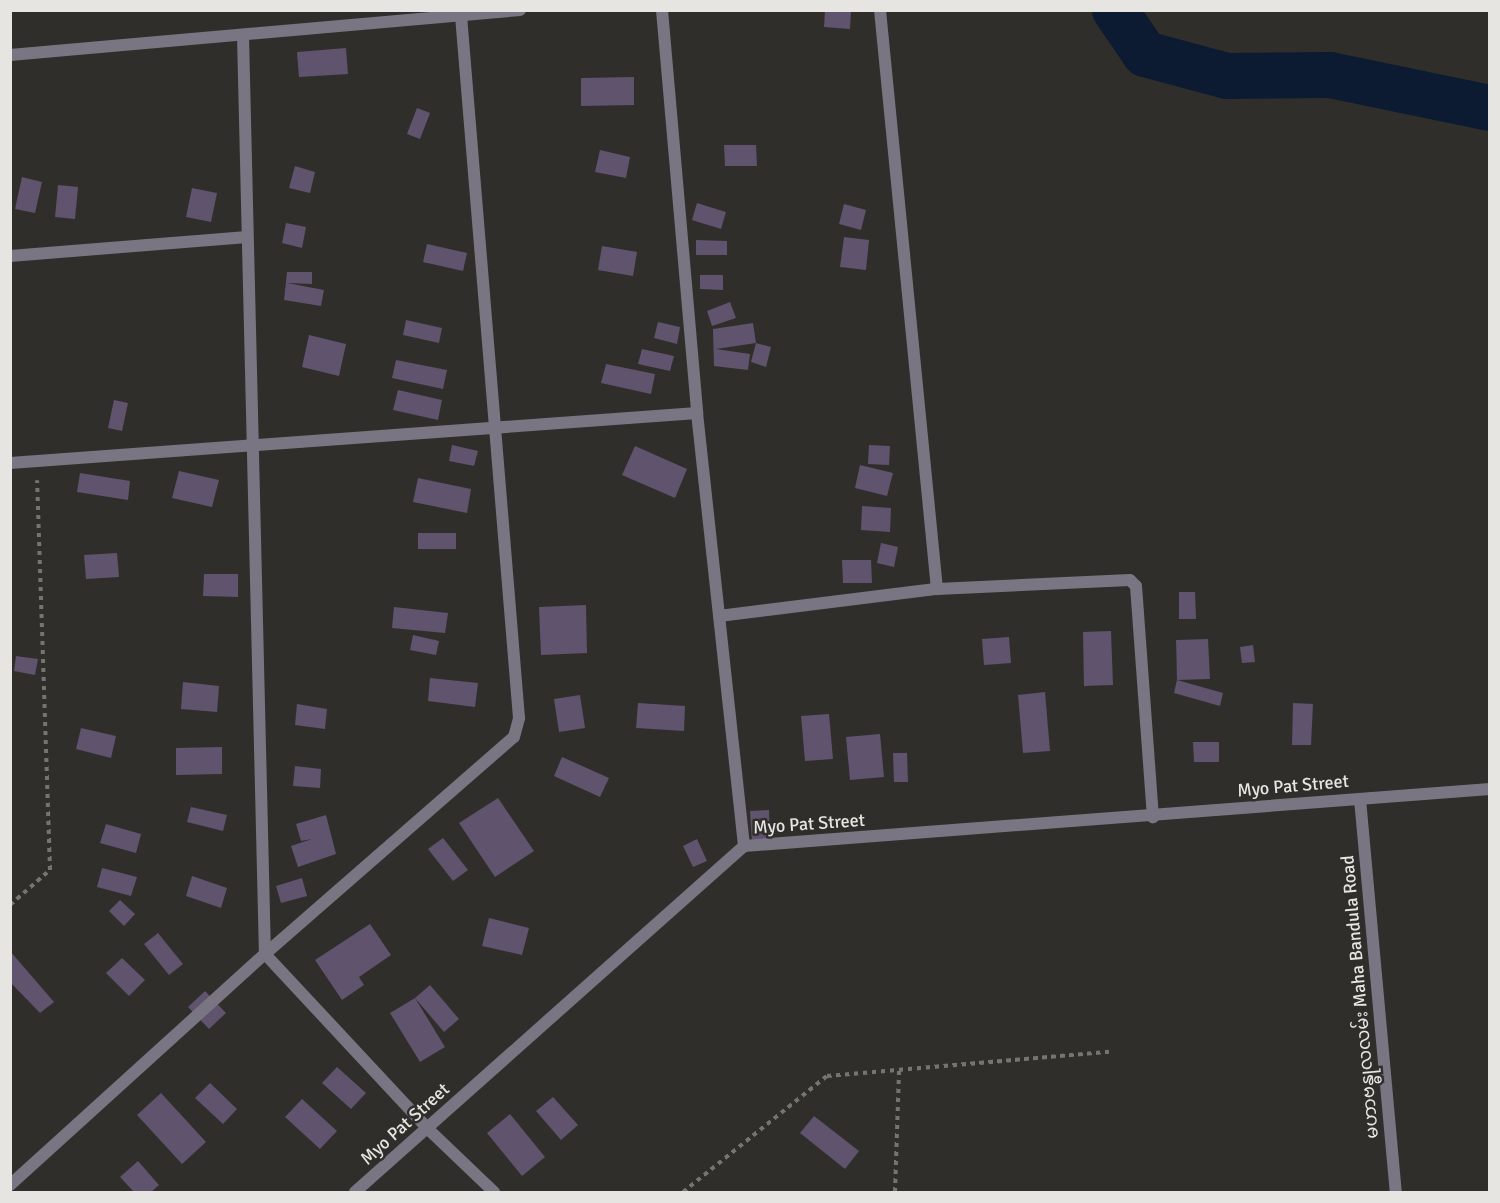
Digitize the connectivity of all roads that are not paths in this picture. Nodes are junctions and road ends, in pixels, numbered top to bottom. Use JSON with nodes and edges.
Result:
{"nodes":[{"id":1,"x":520,"y":10,"type":"edge"},
{"id":2,"x":662,"y":10,"type":"edge"},
{"id":3,"x":880,"y":10,"type":"edge"},
{"id":4,"x":461,"y":16,"type":"junction"},
{"id":5,"x":243,"y":36,"type":"junction"},
{"id":6,"x":10,"y":55,"type":"edge"},
{"id":7,"x":247,"y":237,"type":"junction"},
{"id":8,"x":10,"y":256,"type":"edge"},
{"id":9,"x":697,"y":413,"type":"junction"},
{"id":10,"x":494,"y":427,"type":"junction"},
{"id":11,"x":256,"y":445,"type":"junction"},
{"id":12,"x":10,"y":463,"type":"edge"},
{"id":13,"x":937,"y":590,"type":"junction"},
{"id":14,"x":719,"y":616,"type":"junction"},
{"id":15,"x":1490,"y":789,"type":"edge"},
{"id":16,"x":1360,"y":799,"type":"junction"},
{"id":17,"x":1153,"y":817,"type":"junction"},
{"id":18,"x":744,"y":846,"type":"junction"},
{"id":19,"x":265,"y":954,"type":"junction"},
{"id":20,"x":427,"y":1128,"type":"junction"},
{"id":21,"x":10,"y":1185,"type":"edge"},
{"id":22,"x":355,"y":1192,"type":"edge"},
{"id":23,"x":494,"y":1192,"type":"edge"},
{"id":24,"x":1395,"y":1192,"type":"edge"}],
"edges":[{"from":1,"to":4,"type":"street"},
{"from":2,"to":9,"type":"street"},
{"from":3,"to":13,"type":"street"},
{"from":4,"to":5,"type":"street"},
{"from":4,"to":10,"type":"street"},
{"from":5,"to":6,"type":"street"},
{"from":5,"to":7,"type":"street"},
{"from":7,"to":8,"type":"street"},
{"from":7,"to":11,"type":"street"},
{"from":9,"to":10,"type":"street"},
{"from":9,"to":14,"type":"street"},
{"from":10,"to":11,"type":"street"},
{"from":10,"to":19,"type":"street"},
{"from":11,"to":12,"type":"street"},
{"from":11,"to":19,"type":"street"},
{"from":13,"to":14,"type":"street"},
{"from":13,"to":17,"type":"street"},
{"from":14,"to":18,"type":"street"},
{"from":15,"to":16,"type":"street","name":"Myo Pat Street"},
{"from":16,"to":17,"type":"street","name":"Myo Pat Street"},
{"from":16,"to":24,"type":"street","name":"မဟာဗန္ဓုလလမ်း Maha Bandula Road"},
{"from":17,"to":18,"type":"street","name":"Myo Pat Street"},
{"from":18,"to":20,"type":"street","name":"Myo Pat Street"},
{"from":19,"to":20,"type":"street"},
{"from":19,"to":21,"type":"street"},
{"from":20,"to":22,"type":"street","name":"Myo Pat Street"},
{"from":20,"to":23,"type":"street"}]}
